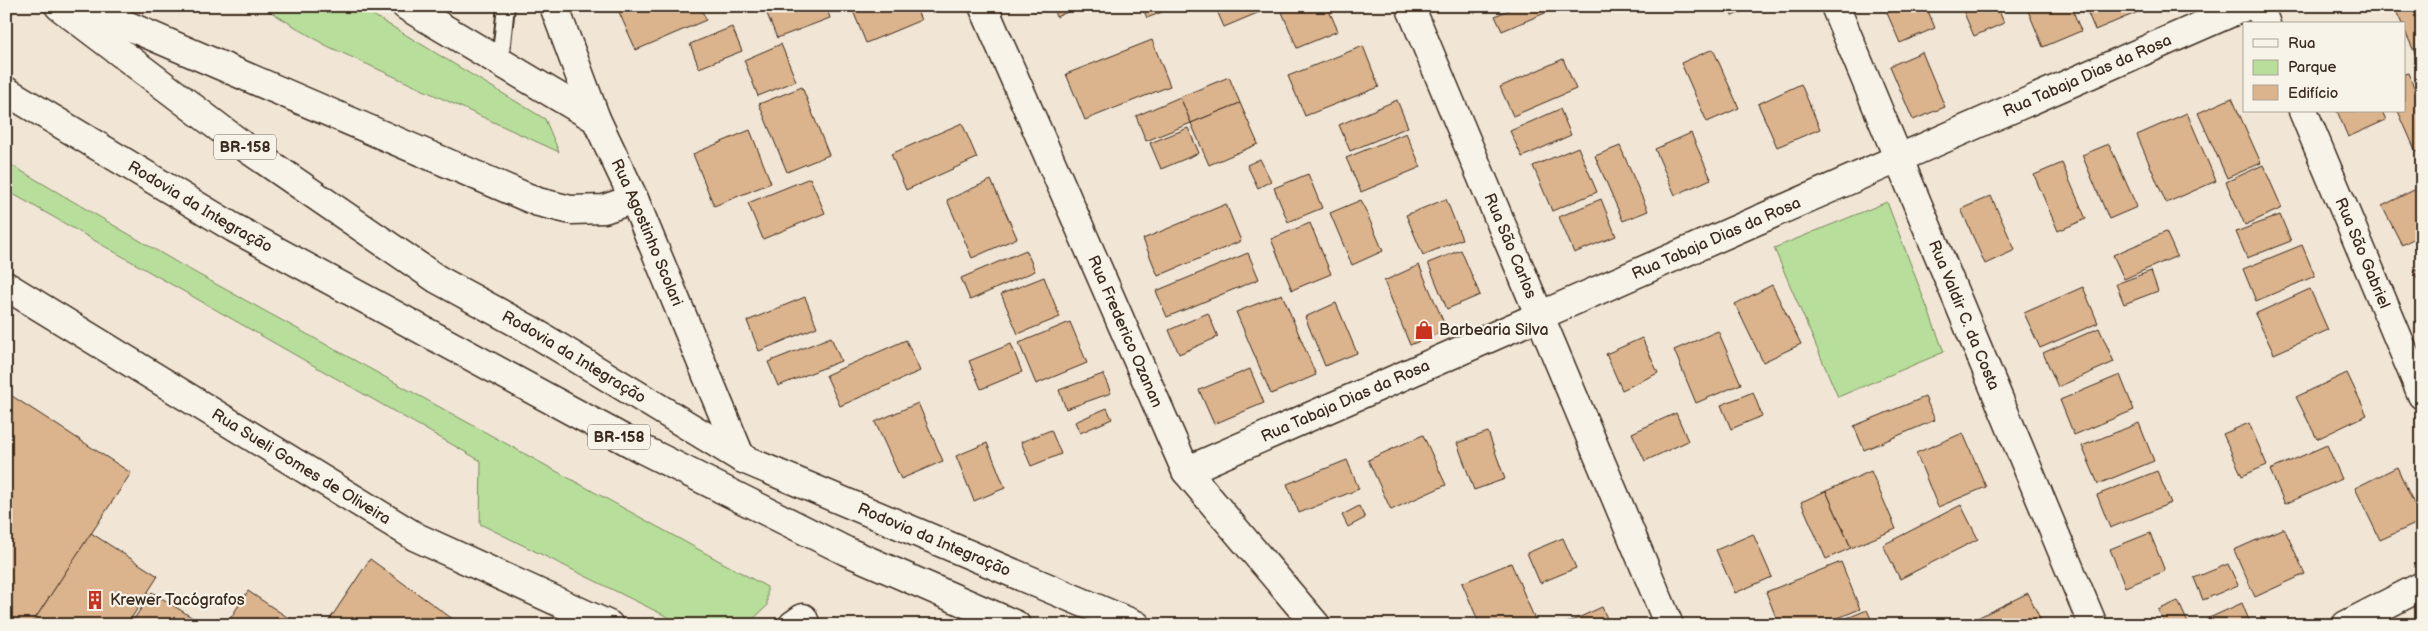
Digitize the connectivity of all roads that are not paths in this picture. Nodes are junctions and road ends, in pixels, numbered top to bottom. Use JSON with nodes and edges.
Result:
{"nodes":[{"id":1,"x":59,"y":6,"type":"edge"},
{"id":2,"x":82,"y":6,"type":"edge"},
{"id":3,"x":406,"y":6,"type":"edge"},
{"id":4,"x":506,"y":6,"type":"edge"},
{"id":5,"x":554,"y":6,"type":"edge"},
{"id":6,"x":983,"y":6,"type":"edge"},
{"id":7,"x":1410,"y":6,"type":"edge"},
{"id":8,"x":1835,"y":6,"type":"edge"},
{"id":9,"x":2246,"y":6,"type":"edge"},
{"id":10,"x":2259,"y":6,"type":"edge"},
{"id":11,"x":2265,"y":22,"type":"edge"},
{"id":12,"x":500,"y":62,"type":"junction"},
{"id":13,"x":6,"y":91,"type":"edge"},
{"id":14,"x":2303,"y":112,"type":"edge"},
{"id":15,"x":596,"y":119,"type":"junction"},
{"id":16,"x":1898,"y":159,"type":"junction"},
{"id":17,"x":634,"y":199,"type":"junction"},
{"id":18,"x":6,"y":286,"type":"edge"},
{"id":19,"x":1538,"y":316,"type":"junction"},
{"id":20,"x":2422,"y":396,"type":"edge"},
{"id":21,"x":740,"y":458,"type":"junction"},
{"id":22,"x":1186,"y":471,"type":"junction"},
{"id":23,"x":2422,"y":586,"type":"edge"},
{"id":24,"x":609,"y":625,"type":"edge"},
{"id":25,"x":1016,"y":625,"type":"edge"},
{"id":26,"x":1136,"y":625,"type":"edge"},
{"id":27,"x":1316,"y":625,"type":"edge"},
{"id":28,"x":1669,"y":625,"type":"edge"},
{"id":29,"x":2093,"y":625,"type":"edge"},
{"id":30,"x":2346,"y":625,"type":"edge"}],
"edges":[{"from":1,"to":21,"type":"main road","name":"Rodovia da Integração","number":"BR-158"},
{"from":2,"to":17,"type":"main road"},
{"from":3,"to":12,"type":"main road"},
{"from":4,"to":12,"type":"lane"},
{"from":5,"to":15,"type":"main road","name":"Rua Agostinho Scolari"},
{"from":6,"to":22,"type":"main road","name":"Rua Frederico Ozanan"},
{"from":7,"to":19,"type":"main road","name":"Rua São Carlos"},
{"from":8,"to":16,"type":"main road","name":"Rua Valdir C. da Costa"},
{"from":9,"to":16,"type":"main road","name":"Rua Tabaja Dias da Rosa"},
{"from":10,"to":11,"type":"main road"},
{"from":12,"to":15,"type":"main road"},
{"from":13,"to":25,"type":"main road","name":"Rodovia da Integração","number":"BR-158"},
{"from":14,"to":20,"type":"main road","name":"Rua São Gabriel"},
{"from":15,"to":17,"type":"main road","name":"Rua Agostinho Scolari"},
{"from":16,"to":19,"type":"main road","name":"Rua Tabaja Dias da Rosa"},
{"from":16,"to":29,"type":"main road","name":"Rua Valdir C. da Costa"},
{"from":17,"to":21,"type":"main road","name":"Rua Agostinho Scolari"},
{"from":18,"to":24,"type":"main road","name":"Rua Sueli Gomes de Oliveira"},
{"from":19,"to":22,"type":"main road","name":"Rua Tabaja Dias da Rosa"},
{"from":19,"to":28,"type":"main road","name":"Rua São Carlos"},
{"from":21,"to":26,"type":"main road","name":"Rodovia da Integração","number":"BR-158"},
{"from":22,"to":27,"type":"main road","name":"Rua Frederico Ozanan"},
{"from":23,"to":30,"type":"main road"}]}
